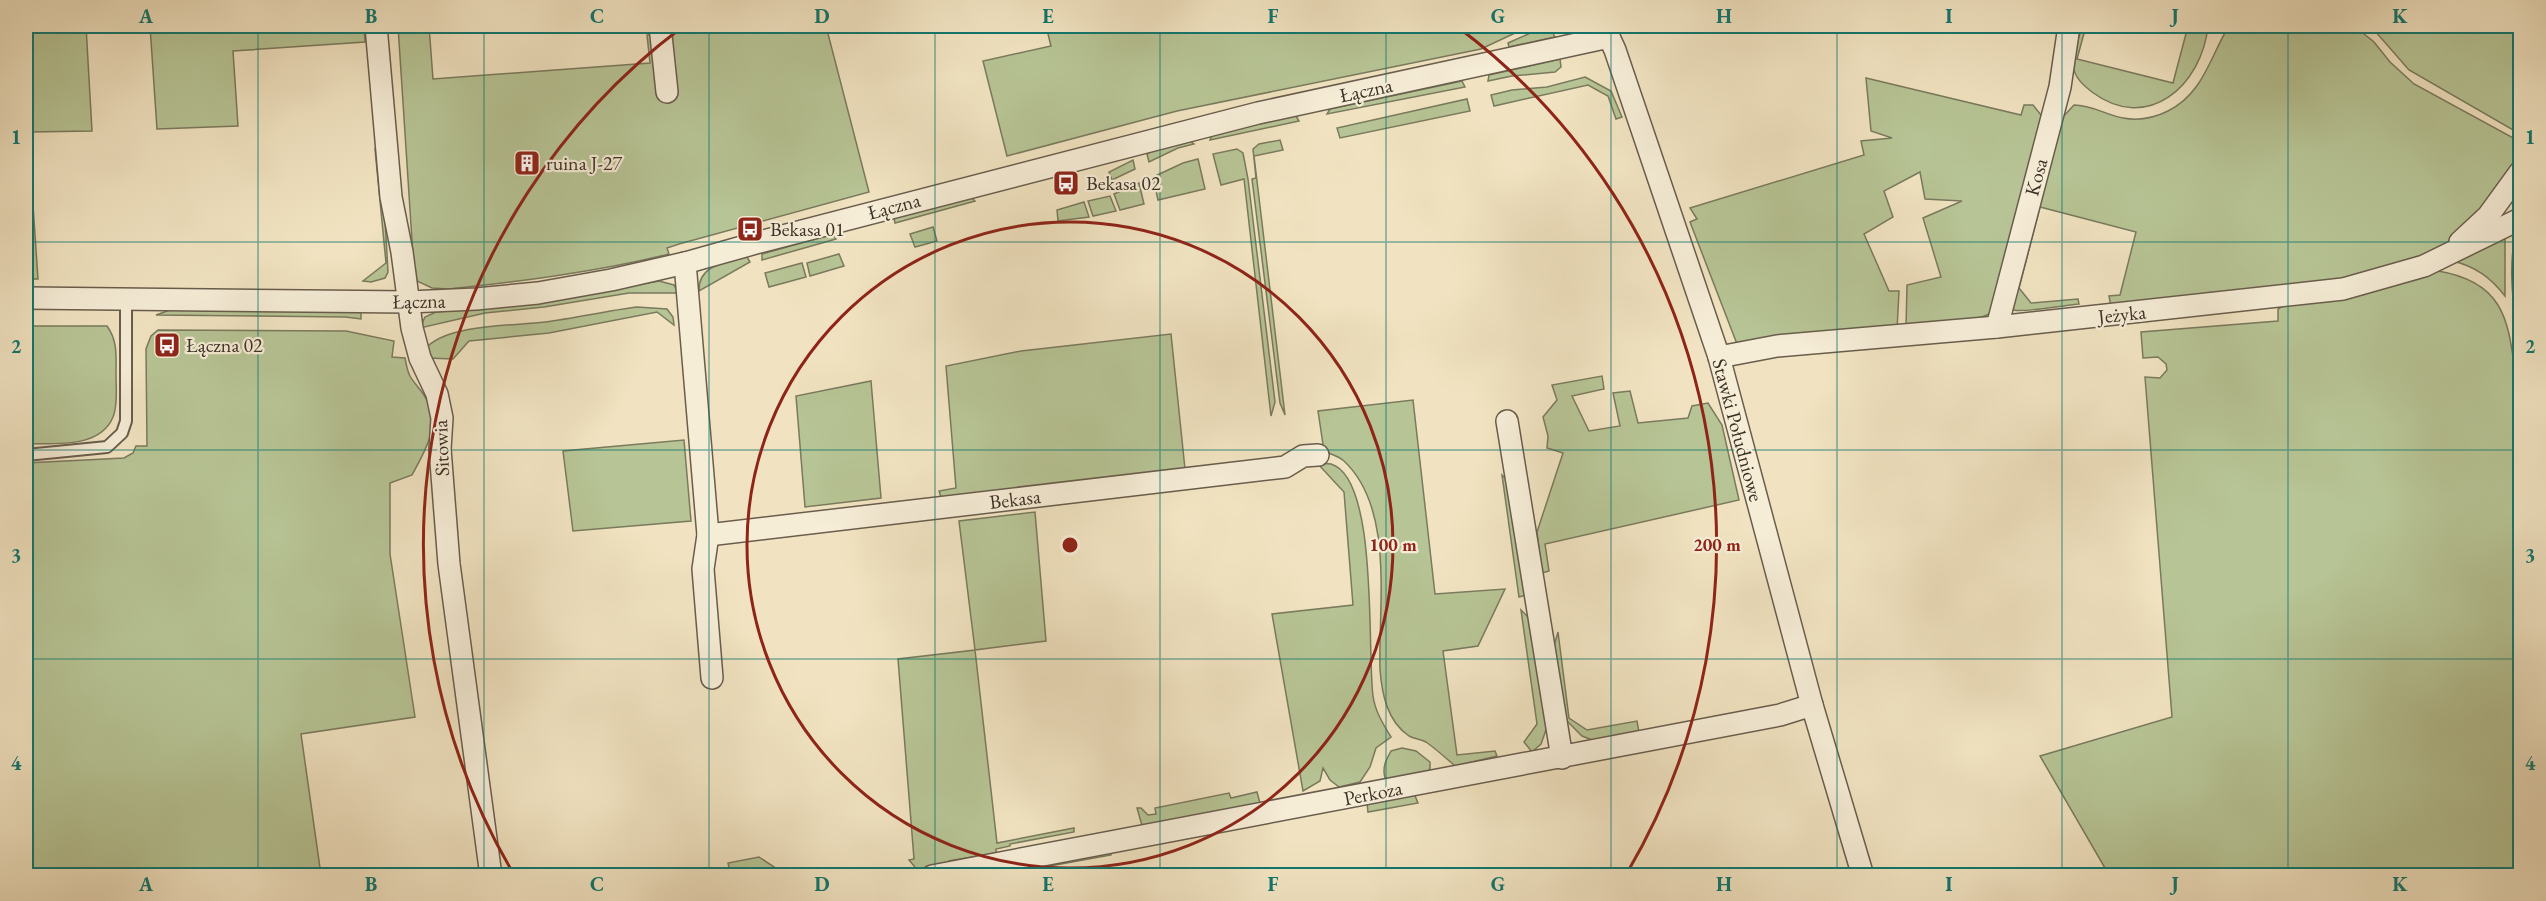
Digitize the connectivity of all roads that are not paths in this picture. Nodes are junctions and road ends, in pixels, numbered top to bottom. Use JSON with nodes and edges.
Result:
{"nodes":[{"id":1,"x":376,"y":26,"type":"edge"},
{"id":2,"x":660,"y":26,"type":"edge"},
{"id":3,"x":2069,"y":26,"type":"edge"},
{"id":4,"x":1606,"y":31,"type":"edge"},
{"id":5,"x":667,"y":92,"type":"dead end"},
{"id":6,"x":2520,"y":172,"type":"edge"},
{"id":7,"x":2517,"y":222,"type":"edge"},
{"id":8,"x":2439,"y":260,"type":"junction"},
{"id":9,"x":685,"y":263,"type":"junction"},
{"id":10,"x":26,"y":297,"type":"edge"},
{"id":11,"x":126,"y":298,"type":"junction"},
{"id":12,"x":409,"y":302,"type":"junction"},
{"id":13,"x":1997,"y":327,"type":"junction"},
{"id":14,"x":1719,"y":357,"type":"junction"},
{"id":15,"x":1507,"y":421,"type":"dead end"},
{"id":16,"x":1318,"y":454,"type":"dead end"},
{"id":17,"x":26,"y":455,"type":"edge"},
{"id":18,"x":708,"y":536,"type":"junction"},
{"id":19,"x":712,"y":678,"type":"dead end"},
{"id":20,"x":1812,"y":705,"type":"junction"},
{"id":21,"x":1562,"y":758,"type":"junction"},
{"id":22,"x":492,"y":876,"type":"edge"},
{"id":23,"x":932,"y":876,"type":"edge"},
{"id":24,"x":1863,"y":876,"type":"edge"}],
"edges":[{"from":1,"to":12,"type":"street","name":"Sitowia"},
{"from":2,"to":5,"type":"street"},
{"from":3,"to":13,"type":"street","name":"Kosa"},
{"from":4,"to":9,"type":"street","name":"Łączna"},
{"from":4,"to":14,"type":"street","name":"Stawki Południowe"},
{"from":6,"to":8,"type":"street"},
{"from":7,"to":8,"type":"street","name":"Jeżyka"},
{"from":8,"to":13,"type":"street","name":"Jeżyka"},
{"from":9,"to":12,"type":"street","name":"Łączna"},
{"from":9,"to":18,"type":"street"},
{"from":10,"to":11,"type":"street","name":"Łączna"},
{"from":11,"to":12,"type":"street","name":"Łączna"},
{"from":11,"to":17,"type":"lane"},
{"from":12,"to":22,"type":"street","name":"Sitowia"},
{"from":13,"to":14,"type":"street","name":"Jeżyka"},
{"from":14,"to":20,"type":"street","name":"Stawki Południowe"},
{"from":15,"to":21,"type":"street"},
{"from":16,"to":18,"type":"street","name":"Bekasa"},
{"from":18,"to":19,"type":"street"},
{"from":20,"to":21,"type":"street","name":"Perkoza"},
{"from":20,"to":24,"type":"street","name":"Stawki Południowe"},
{"from":21,"to":23,"type":"street","name":"Perkoza"}]}
